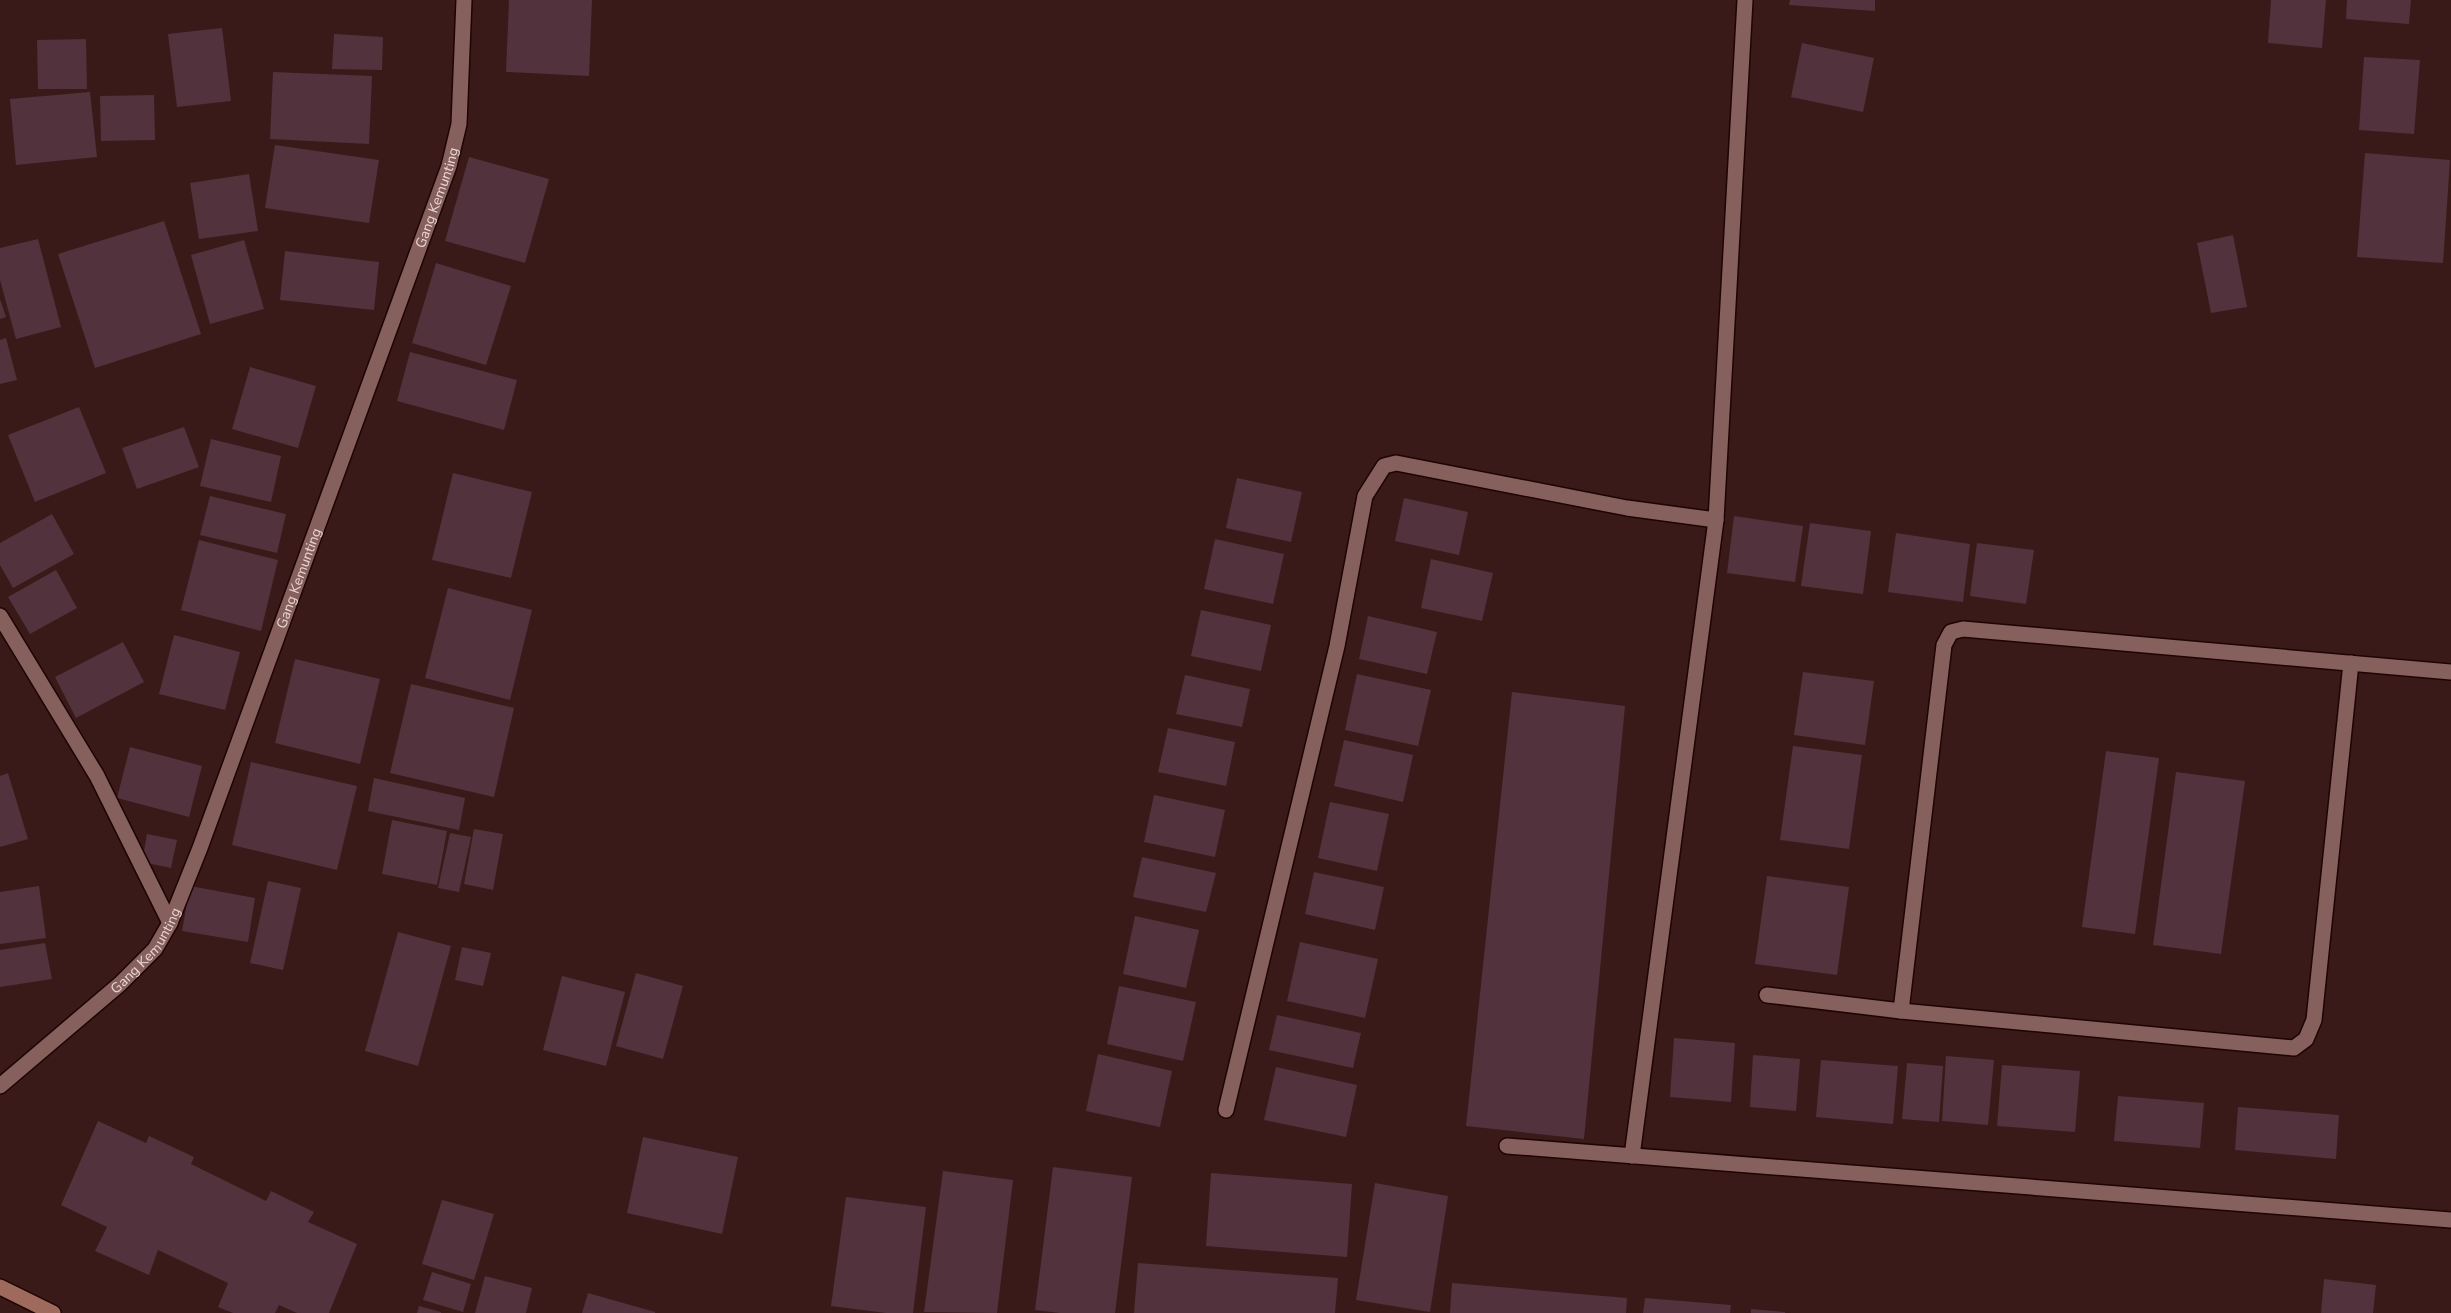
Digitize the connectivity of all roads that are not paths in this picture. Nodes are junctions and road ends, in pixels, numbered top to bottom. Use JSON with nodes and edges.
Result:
{"nodes":[{"id":1,"x":464,"y":0,"type":"edge"},
{"id":2,"x":1745,"y":0,"type":"edge"},
{"id":3,"x":1716,"y":520,"type":"junction"},
{"id":4,"x":0,"y":616,"type":"edge"},
{"id":5,"x":2351,"y":663,"type":"junction"},
{"id":6,"x":2451,"y":672,"type":"edge"},
{"id":7,"x":170,"y":923,"type":"junction"},
{"id":8,"x":1767,"y":995,"type":"dead end"},
{"id":9,"x":1901,"y":1010,"type":"junction"},
{"id":10,"x":0,"y":1086,"type":"edge"},
{"id":11,"x":1226,"y":1110,"type":"dead end"},
{"id":12,"x":1508,"y":1146,"type":"dead end"},
{"id":13,"x":1632,"y":1156,"type":"junction"},
{"id":14,"x":2451,"y":1220,"type":"edge"},
{"id":15,"x":0,"y":1287,"type":"edge"},
{"id":16,"x":54,"y":1313,"type":"edge"}],
"edges":[{"from":1,"to":7,"type":"street","name":"Gang Kemunting"},
{"from":2,"to":3,"type":"street"},
{"from":3,"to":11,"type":"street"},
{"from":3,"to":13,"type":"street"},
{"from":4,"to":7,"type":"street"},
{"from":5,"to":6,"type":"street"},
{"from":5,"to":9,"type":"street"},
{"from":5,"to":9,"type":"street"},
{"from":7,"to":10,"type":"street","name":"Gang Kemunting"},
{"from":8,"to":9,"type":"street"},
{"from":12,"to":13,"type":"street"},
{"from":13,"to":14,"type":"street"},
{"from":15,"to":16,"type":"street"}]}
